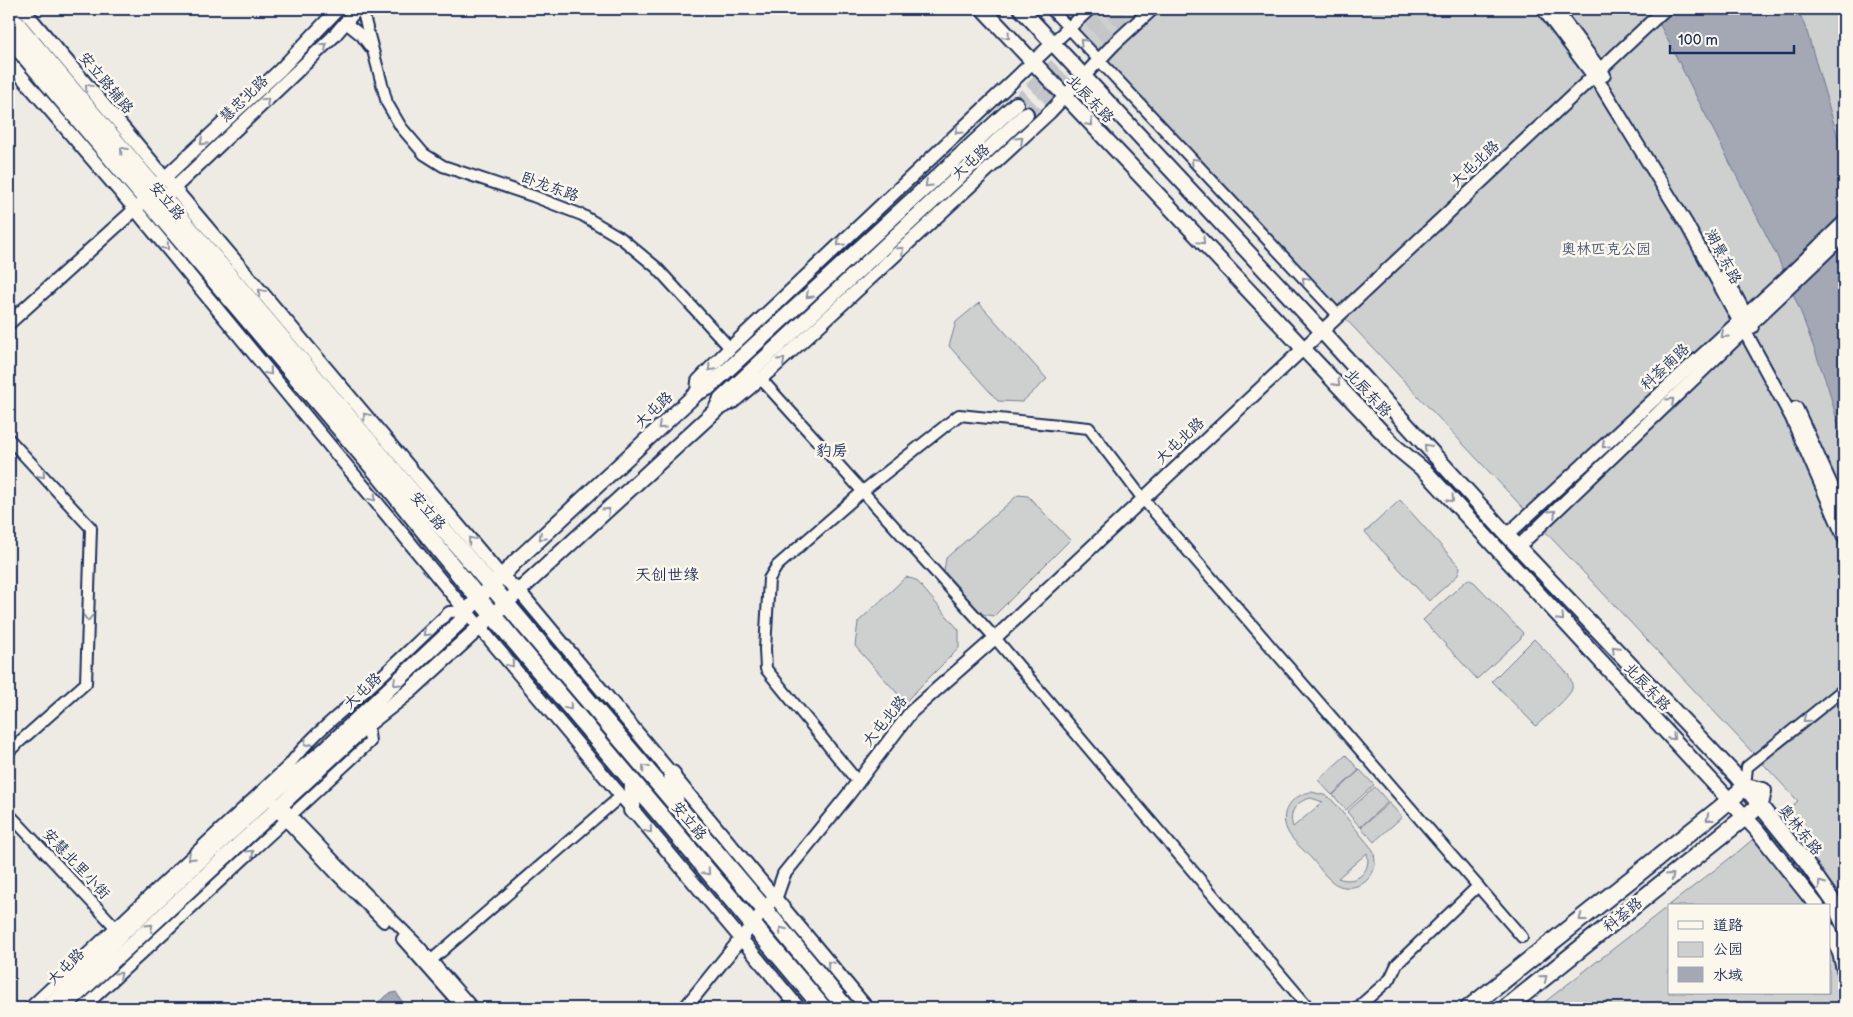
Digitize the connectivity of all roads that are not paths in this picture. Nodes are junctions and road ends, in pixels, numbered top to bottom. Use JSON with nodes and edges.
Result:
{"nodes":[{"id":1,"x":22,"y":9,"type":"edge"},
{"id":2,"x":338,"y":9,"type":"edge"},
{"id":3,"x":358,"y":9,"type":"edge"},
{"id":4,"x":362,"y":9,"type":"edge"},
{"id":5,"x":983,"y":9,"type":"edge"},
{"id":6,"x":1021,"y":9,"type":"edge"},
{"id":7,"x":1051,"y":9,"type":"edge"},
{"id":8,"x":1089,"y":9,"type":"edge"},
{"id":9,"x":1152,"y":9,"type":"edge"},
{"id":10,"x":1544,"y":9,"type":"edge"},
{"id":11,"x":1555,"y":9,"type":"edge"},
{"id":12,"x":1660,"y":13,"type":"edge"},
{"id":13,"x":9,"y":15,"type":"edge"},
{"id":14,"x":346,"y":23,"type":"junction"},
{"id":15,"x":1069,"y":28,"type":"junction"},
{"id":16,"x":9,"y":36,"type":"edge"},
{"id":17,"x":1054,"y":44,"type":"junction"},
{"id":18,"x":375,"y":58,"type":"junction"},
{"id":19,"x":1099,"y":60,"type":"junction"},
{"id":20,"x":9,"y":62,"type":"edge"},
{"id":21,"x":1032,"y":62,"type":"junction"},
{"id":22,"x":1597,"y":72,"type":"junction"},
{"id":23,"x":1084,"y":76,"type":"junction"},
{"id":24,"x":1065,"y":97,"type":"junction"},
{"id":25,"x":1016,"y":104,"type":"tunnel mouth"},
{"id":26,"x":1026,"y":114,"type":"tunnel mouth"},
{"id":27,"x":156,"y":193,"type":"junction"},
{"id":28,"x":1844,"y":222,"type":"edge"},
{"id":29,"x":1844,"y":235,"type":"edge"},
{"id":30,"x":1789,"y":282,"type":"junction"},
{"id":31,"x":1338,"y":315,"type":"junction"},
{"id":32,"x":9,"y":322,"type":"edge"},
{"id":33,"x":1746,"y":322,"type":"junction"},
{"id":34,"x":1322,"y":332,"type":"junction"},
{"id":35,"x":730,"y":348,"type":"junction"},
{"id":36,"x":1304,"y":348,"type":"junction"},
{"id":37,"x":761,"y":379,"type":"junction"},
{"id":38,"x":697,"y":393,"type":"junction"},
{"id":39,"x":715,"y":410,"type":"junction"},
{"id":40,"x":9,"y":438,"type":"edge"},
{"id":41,"x":863,"y":492,"type":"junction"},
{"id":42,"x":1143,"y":499,"type":"junction"},
{"id":43,"x":1844,"y":513,"type":"edge"},
{"id":44,"x":1507,"y":535,"type":"junction"},
{"id":45,"x":1844,"y":537,"type":"edge"},
{"id":46,"x":1518,"y":546,"type":"junction"},
{"id":47,"x":497,"y":582,"type":"junction"},
{"id":48,"x":519,"y":591,"type":"junction"},
{"id":49,"x":479,"y":599,"type":"junction"},
{"id":50,"x":505,"y":604,"type":"junction"},
{"id":51,"x":466,"y":611,"type":"junction"},
{"id":52,"x":493,"y":615,"type":"junction"},
{"id":53,"x":480,"y":627,"type":"junction"},
{"id":54,"x":995,"y":638,"type":"junction"},
{"id":55,"x":1844,"y":689,"type":"edge"},
{"id":56,"x":9,"y":751,"type":"edge"},
{"id":57,"x":672,"y":774,"type":"junction"},
{"id":58,"x":858,"y":782,"type":"junction"},
{"id":59,"x":633,"y":783,"type":"junction"},
{"id":60,"x":1745,"y":787,"type":"junction"},
{"id":61,"x":621,"y":796,"type":"junction"},
{"id":62,"x":1730,"y":800,"type":"junction"},
{"id":63,"x":1760,"y":805,"type":"junction"},
{"id":64,"x":676,"y":806,"type":"junction"},
{"id":65,"x":281,"y":809,"type":"junction"},
{"id":66,"x":632,"y":810,"type":"junction"},
{"id":67,"x":9,"y":814,"type":"edge"},
{"id":68,"x":1745,"y":817,"type":"junction"},
{"id":69,"x":1478,"y":886,"type":"junction"},
{"id":70,"x":770,"y":903,"type":"junction"},
{"id":71,"x":1815,"y":904,"type":"edge"},
{"id":72,"x":752,"y":926,"type":"junction"},
{"id":73,"x":1844,"y":926,"type":"edge"},
{"id":74,"x":119,"y":931,"type":"junction"},
{"id":75,"x":1830,"y":932,"type":"edge"},
{"id":76,"x":1522,"y":937,"type":"dead end"},
{"id":77,"x":741,"y":939,"type":"junction"},
{"id":78,"x":428,"y":962,"type":"junction"},
{"id":79,"x":1844,"y":969,"type":"edge"},
{"id":80,"x":29,"y":1008,"type":"edge"},
{"id":81,"x":47,"y":1008,"type":"edge"},
{"id":82,"x":63,"y":1008,"type":"edge"},
{"id":83,"x":83,"y":1008,"type":"edge"},
{"id":84,"x":463,"y":1008,"type":"edge"},
{"id":85,"x":472,"y":1008,"type":"edge"},
{"id":86,"x":685,"y":1008,"type":"edge"},
{"id":87,"x":799,"y":1008,"type":"edge"},
{"id":88,"x":823,"y":1008,"type":"edge"},
{"id":89,"x":846,"y":1008,"type":"edge"},
{"id":90,"x":867,"y":1008,"type":"edge"},
{"id":91,"x":1309,"y":1008,"type":"edge"},
{"id":92,"x":1357,"y":1008,"type":"edge"},
{"id":93,"x":1469,"y":1008,"type":"edge"},
{"id":94,"x":1506,"y":1008,"type":"edge"}],
"edges":[{"from":27,"to":1,"type":"street","name":"安立路辅路","one_way":true},
{"from":2,"to":27,"type":"street","name":"慧忠北路","one_way":true},
{"from":3,"to":14,"type":"street","name":"慧忠北路"},
{"from":4,"to":18,"type":"street","name":"卧龙东路"},
{"from":5,"to":21,"type":"main road","name":"北辰东路","one_way":true},
{"from":6,"to":17,"type":"main road","name":"北辰东路"},
{"from":7,"to":15,"type":"street"},
{"from":8,"to":15,"type":"street","name":"大屯路"},
{"from":9,"to":19,"type":"street","name":"大屯路"},
{"from":10,"to":22,"type":"street","name":"湖景东路"},
{"from":11,"to":22,"type":"street","name":"湖景东路"},
{"from":12,"to":22,"type":"street","name":"大屯北路"},
{"from":27,"to":13,"type":"main road","name":"安立路","one_way":true},
{"from":14,"to":18,"type":"street","name":"卧龙东路"},
{"from":27,"to":14,"type":"street","name":"慧忠北路","one_way":true},
{"from":15,"to":17,"type":"street","name":"大屯路"},
{"from":19,"to":15,"type":"street","one_way":true},
{"from":16,"to":27,"type":"main road","name":"安立路"},
{"from":17,"to":21,"type":"street","name":"大屯路"},
{"from":17,"to":23,"type":"main road","name":"北辰东路"},
{"from":18,"to":35,"type":"street","name":"卧龙东路"},
{"from":19,"to":23,"type":"street","name":"大屯路"},
{"from":31,"to":19,"type":"street","one_way":true},
{"from":20,"to":27,"type":"street"},
{"from":21,"to":24,"type":"main road","name":"北辰东路"},
{"from":21,"to":35,"type":"street","name":"大屯路","one_way":true},
{"from":22,"to":31,"type":"street","name":"大屯北路"},
{"from":22,"to":33,"type":"street","name":"湖景东路"},
{"from":23,"to":24,"type":"street","name":"大屯路"},
{"from":23,"to":34,"type":"main road","name":"北辰东路"},
{"from":24,"to":36,"type":"main road","name":"北辰东路","one_way":true},
{"from":37,"to":24,"type":"street","name":"大屯路","one_way":true},
{"from":25,"to":38,"type":"main road","name":"大屯路","one_way":true},
{"from":26,"to":39,"type":"main road","name":"大屯路"},
{"from":27,"to":32,"type":"street","name":"慧忠北路"},
{"from":47,"to":27,"type":"main road","name":"安立路","one_way":true},
{"from":27,"to":49,"type":"main road","name":"安立路"},
{"from":27,"to":51,"type":"street","name":"安立路","one_way":true},
{"from":28,"to":30,"type":"street","name":"科荟南路"},
{"from":29,"to":30,"type":"street","name":"科荟南路"},
{"from":30,"to":33,"type":"street","name":"科荟南路"},
{"from":31,"to":34,"type":"street","name":"大屯北路"},
{"from":33,"to":43,"type":"street","name":"湖景东路"},
{"from":33,"to":44,"type":"street","name":"科荟南路","one_way":true},
{"from":33,"to":45,"type":"street","name":"湖景东路"},
{"from":46,"to":33,"type":"street","name":"科荟南路","one_way":true},
{"from":34,"to":36,"type":"street","name":"大屯北路"},
{"from":44,"to":34,"type":"main road","name":"北辰东路","one_way":true},
{"from":35,"to":38,"type":"street","name":"大屯路","one_way":true},
{"from":36,"to":42,"type":"street","name":"大屯北路"},
{"from":36,"to":62,"type":"main road","name":"北辰东路","one_way":true},
{"from":37,"to":39,"type":"street","name":"大屯路"},
{"from":37,"to":41,"type":"street"},
{"from":38,"to":47,"type":"main road","name":"大屯路","one_way":true},
{"from":48,"to":39,"type":"main road","name":"大屯路","one_way":true},
{"from":40,"to":56,"type":"street","one_way":true},
{"from":41,"to":42,"type":"street"},
{"from":41,"to":54,"type":"street"},
{"from":41,"to":58,"type":"street"},
{"from":42,"to":54,"type":"street","name":"大屯北路"},
{"from":42,"to":69,"type":"street"},
{"from":44,"to":46,"type":"main road","name":"北辰东路"},
{"from":60,"to":46,"type":"main road","name":"北辰东路","one_way":true},
{"from":47,"to":48,"type":"street","name":"安立路"},
{"from":47,"to":49,"type":"main road","name":"大屯路"},
{"from":47,"to":50,"type":"main road","name":"安立路"},
{"from":48,"to":50,"type":"main road","name":"大屯路"},
{"from":48,"to":57,"type":"street","name":"安立路"},
{"from":49,"to":51,"type":"main road","name":"大屯路"},
{"from":49,"to":52,"type":"main road","name":"安立路"},
{"from":50,"to":52,"type":"main road","name":"大屯路"},
{"from":64,"to":50,"type":"main road","name":"安立路","one_way":true},
{"from":51,"to":53,"type":"street","name":"安立路"},
{"from":51,"to":65,"type":"main road","name":"大屯路","one_way":true},
{"from":51,"to":74,"type":"street","one_way":true},
{"from":52,"to":53,"type":"main road","name":"大屯路"},
{"from":52,"to":59,"type":"main road","name":"安立路","one_way":true},
{"from":53,"to":61,"type":"street","name":"安立路","one_way":true},
{"from":53,"to":65,"type":"main road","name":"大屯路"},
{"from":54,"to":58,"type":"street","name":"大屯北路"},
{"from":54,"to":91,"type":"street"},
{"from":55,"to":60,"type":"street","one_way":true},
{"from":57,"to":64,"type":"main road"},
{"from":57,"to":70,"type":"street","name":"安立路"},
{"from":58,"to":70,"type":"street","name":"大屯北路"},
{"from":59,"to":66,"type":"main road"},
{"from":59,"to":72,"type":"main road","name":"安立路","one_way":true},
{"from":60,"to":62,"type":"main road","name":"科荟路"},
{"from":60,"to":63,"type":"main road"},
{"from":61,"to":66,"type":"street","name":"安立路"},
{"from":61,"to":78,"type":"street"},
{"from":62,"to":68,"type":"main road","name":"北辰东路"},
{"from":62,"to":93,"type":"main road","name":"科荟路","one_way":true},
{"from":63,"to":68,"type":"main road","name":"科荟路"},
{"from":73,"to":63,"type":"main road","name":"奥林东路","one_way":true},
{"from":64,"to":70,"type":"main road","name":"安立路"},
{"from":65,"to":74,"type":"main road","name":"大屯路"},
{"from":65,"to":78,"type":"street"},
{"from":82,"to":65,"type":"main road","name":"大屯路","one_way":true},
{"from":83,"to":65,"type":"street","one_way":true},
{"from":66,"to":77,"type":"street","name":"安立路","one_way":true},
{"from":67,"to":74,"type":"street","name":"安慧北里小街"},
{"from":68,"to":71,"type":"main road"},
{"from":94,"to":68,"type":"main road","name":"科荟路","one_way":true},
{"from":69,"to":76,"type":"street"},
{"from":69,"to":92,"type":"street"},
{"from":70,"to":72,"type":"street","name":"大屯北路"},
{"from":89,"to":70,"type":"main road","name":"安立路","one_way":true},
{"from":90,"to":70,"type":"street","name":"安立路","one_way":true},
{"from":72,"to":77,"type":"street","name":"大屯北路"},
{"from":72,"to":88,"type":"main road","name":"安立路"},
{"from":74,"to":80,"type":"street"},
{"from":74,"to":81,"type":"main road","name":"大屯路"},
{"from":75,"to":79,"type":"main road"},
{"from":77,"to":86,"type":"street"},
{"from":77,"to":87,"type":"street","name":"安立路"},
{"from":78,"to":84,"type":"street"},
{"from":78,"to":85,"type":"street"}]}
